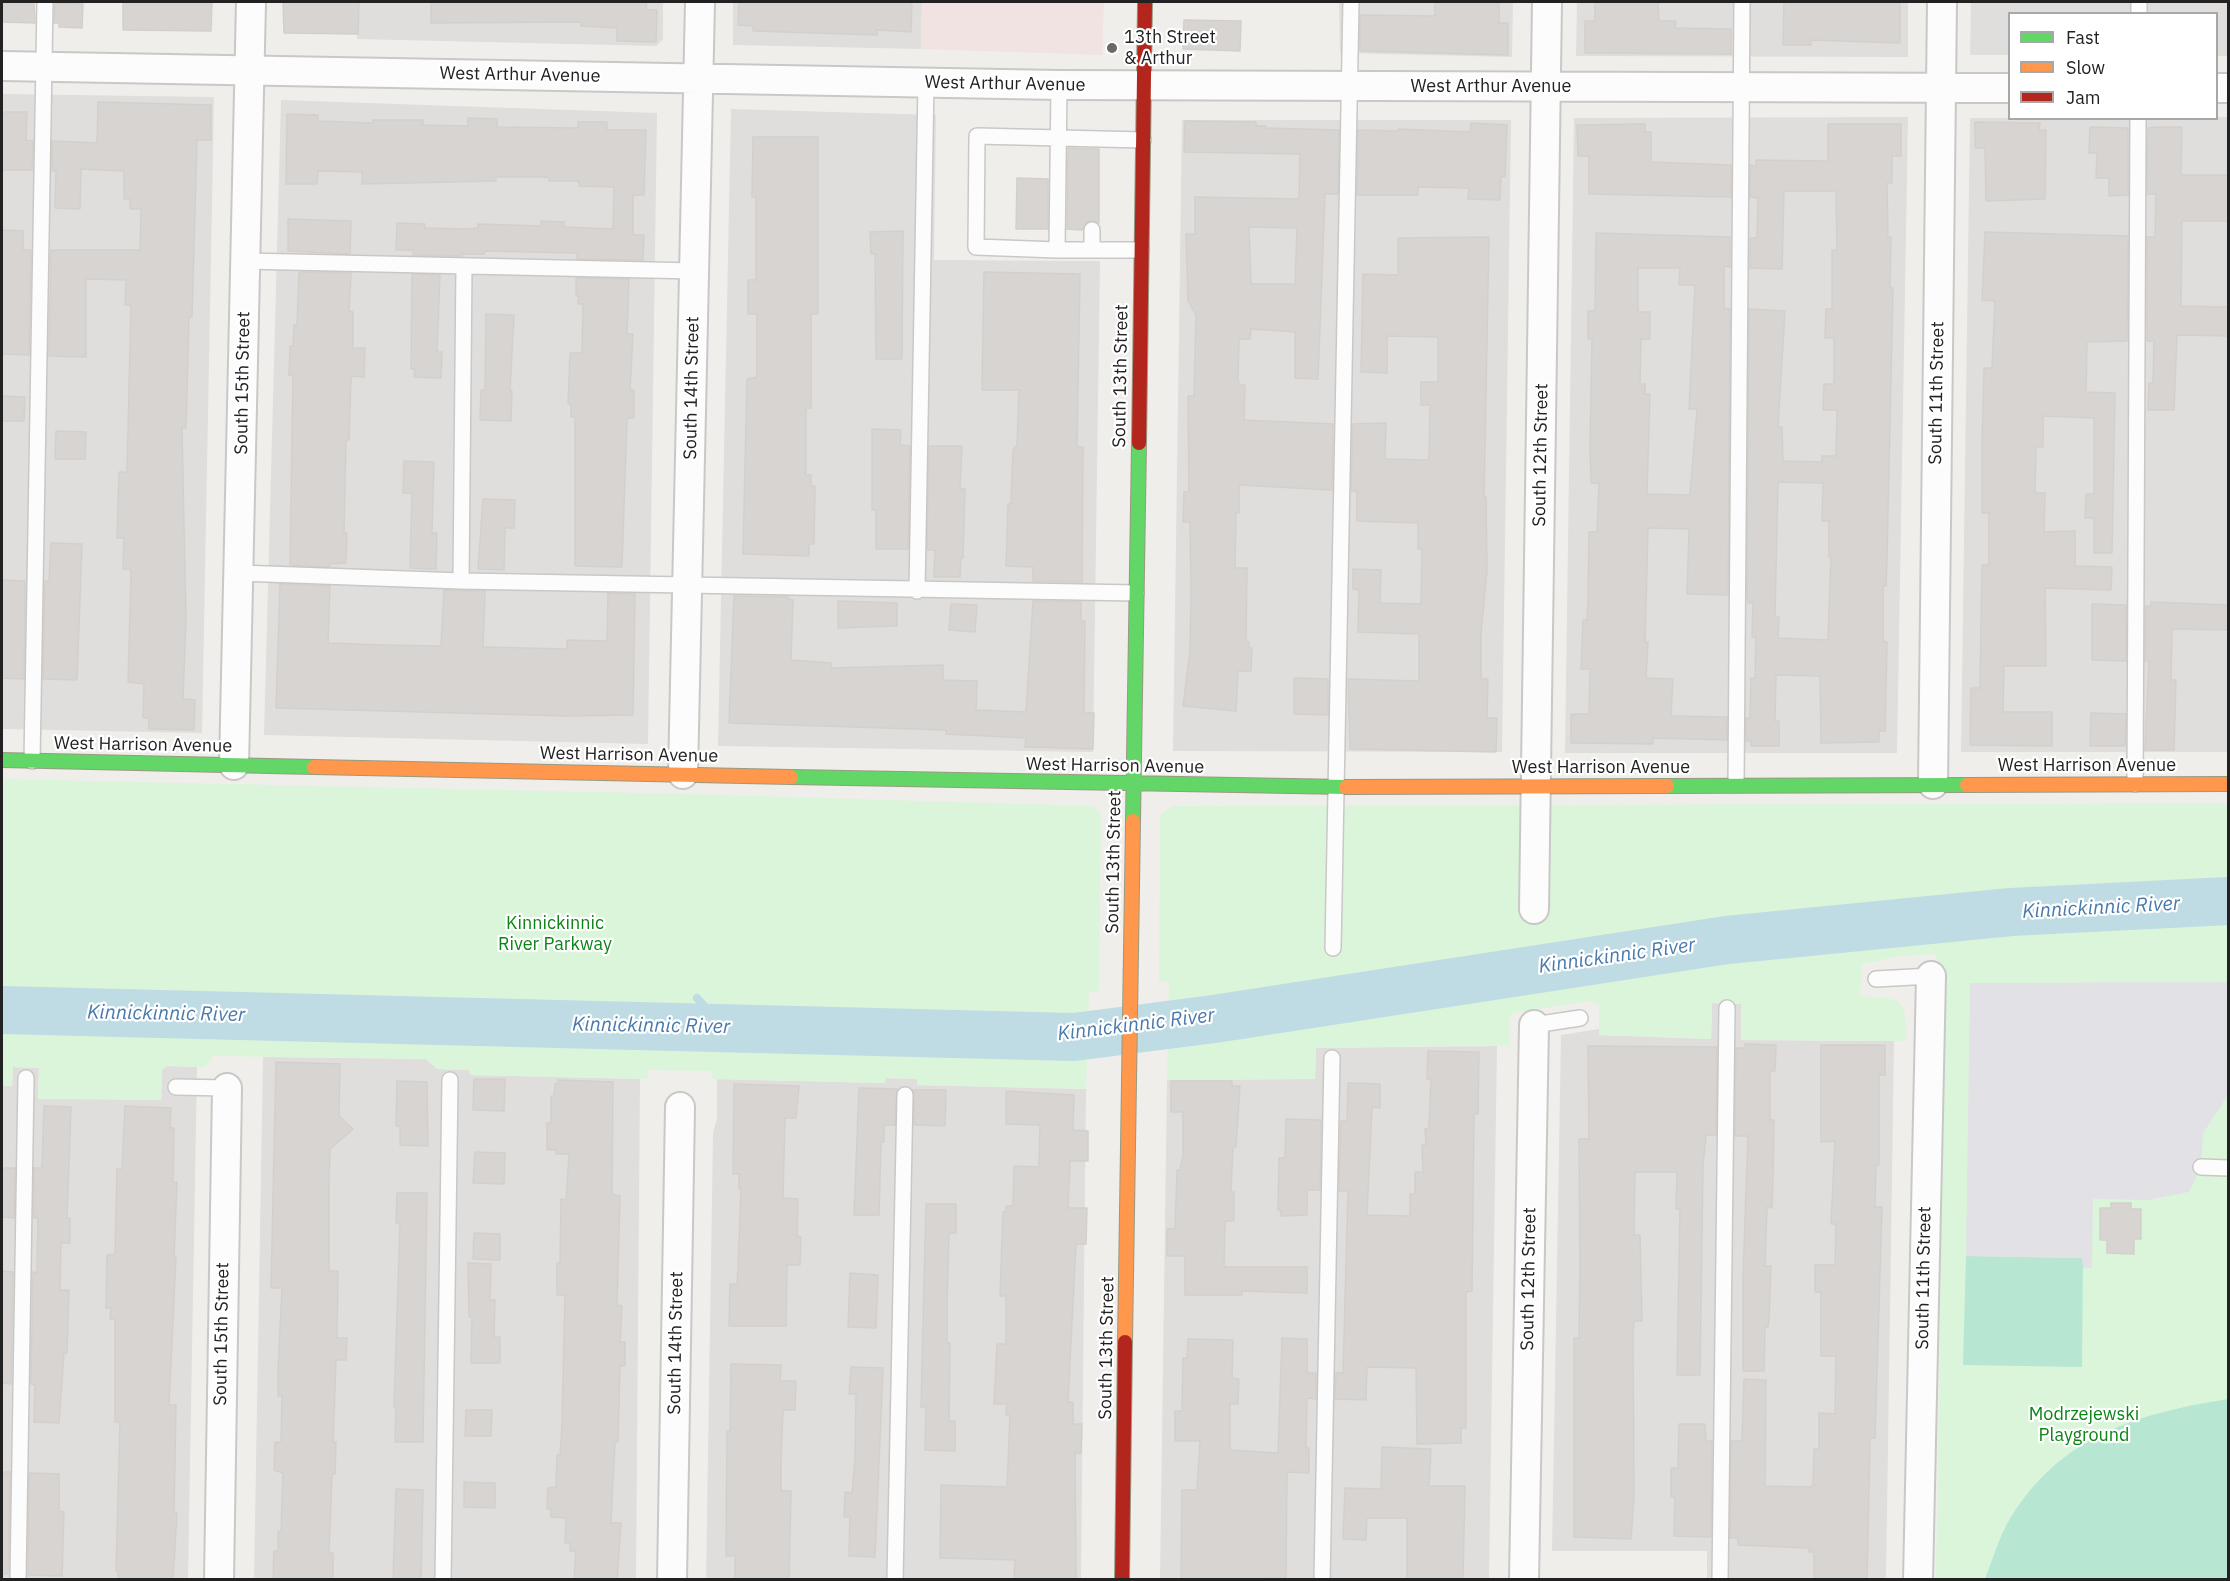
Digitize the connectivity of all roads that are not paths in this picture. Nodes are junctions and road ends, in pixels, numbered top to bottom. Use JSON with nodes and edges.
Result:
{"nodes":[{"id":1,"x":45,"y":2,"type":"edge"},
{"id":2,"x":251,"y":2,"type":"edge"},
{"id":3,"x":700,"y":2,"type":"edge"},
{"id":4,"x":1145,"y":2,"type":"edge"},
{"id":5,"x":1351,"y":2,"type":"edge"},
{"id":6,"x":1547,"y":2,"type":"edge"},
{"id":7,"x":1743,"y":2,"type":"edge"},
{"id":8,"x":1942,"y":2,"type":"edge"},
{"id":9,"x":2,"y":66,"type":"edge"},
{"id":10,"x":44,"y":67,"type":"junction"},
{"id":11,"x":249,"y":69,"type":"junction"},
{"id":12,"x":699,"y":78,"type":"junction"},
{"id":13,"x":927,"y":83,"type":"junction"},
{"id":14,"x":1059,"y":85,"type":"junction"},
{"id":15,"x":1144,"y":86,"type":"junction"},
{"id":16,"x":1349,"y":86,"type":"junction"},
{"id":17,"x":1546,"y":87,"type":"junction"},
{"id":18,"x":1741,"y":87,"type":"junction"},
{"id":19,"x":1940,"y":88,"type":"junction"},
{"id":20,"x":2008,"y":88,"type":"edge"},
{"id":21,"x":2138,"y":120,"type":"edge"},
{"id":22,"x":1059,"y":138,"type":"junction"},
{"id":23,"x":1143,"y":140,"type":"junction"},
{"id":24,"x":1092,"y":230,"type":"dead end"},
{"id":25,"x":1057,"y":250,"type":"junction"},
{"id":26,"x":1092,"y":250,"type":"junction"},
{"id":27,"x":1141,"y":250,"type":"junction"},
{"id":28,"x":245,"y":261,"type":"junction"},
{"id":29,"x":464,"y":266,"type":"junction"},
{"id":30,"x":694,"y":271,"type":"junction"},
{"id":31,"x":239,"y":573,"type":"junction"},
{"id":32,"x":460,"y":581,"type":"junction"},
{"id":33,"x":688,"y":584,"type":"junction"},
{"id":34,"x":917,"y":591,"type":"junction"},
{"id":35,"x":1136,"y":593,"type":"junction"},
{"id":36,"x":2,"y":760,"type":"edge"},
{"id":37,"x":32,"y":761,"type":"junction"},
{"id":38,"x":234,"y":765,"type":"junction"},
{"id":39,"x":683,"y":774,"type":"junction"},
{"id":40,"x":1134,"y":784,"type":"junction"},
{"id":41,"x":1933,"y":784,"type":"junction"},
{"id":42,"x":2135,"y":784,"type":"junction"},
{"id":43,"x":2229,"y":784,"type":"edge"},
{"id":44,"x":1737,"y":785,"type":"junction"},
{"id":45,"x":1536,"y":786,"type":"junction"},
{"id":46,"x":1336,"y":787,"type":"junction"},
{"id":47,"x":1534,"y":909,"type":"dead end"},
{"id":48,"x":1333,"y":948,"type":"dead end"},
{"id":49,"x":1931,"y":976,"type":"joint"},
{"id":50,"x":1876,"y":980,"type":"dead end"},
{"id":51,"x":1727,"y":1008,"type":"dead end"},
{"id":52,"x":1580,"y":1018,"type":"dead end"},
{"id":53,"x":1534,"y":1024,"type":"joint"},
{"id":54,"x":1332,"y":1058,"type":"dead end"},
{"id":55,"x":26,"y":1078,"type":"dead end"},
{"id":56,"x":450,"y":1080,"type":"dead end"},
{"id":57,"x":176,"y":1087,"type":"dead end"},
{"id":58,"x":227,"y":1088,"type":"joint"},
{"id":59,"x":905,"y":1095,"type":"dead end"},
{"id":60,"x":680,"y":1107,"type":"dead end"},
{"id":61,"x":2201,"y":1167,"type":"dead end"},
{"id":62,"x":2229,"y":1168,"type":"edge"},
{"id":63,"x":18,"y":1580,"type":"edge"},
{"id":64,"x":219,"y":1580,"type":"edge"},
{"id":65,"x":443,"y":1580,"type":"edge"},
{"id":66,"x":672,"y":1580,"type":"edge"},
{"id":67,"x":895,"y":1580,"type":"edge"},
{"id":68,"x":1122,"y":1580,"type":"edge"},
{"id":69,"x":1323,"y":1580,"type":"edge"},
{"id":70,"x":1524,"y":1580,"type":"edge"},
{"id":71,"x":1720,"y":1580,"type":"edge"},
{"id":72,"x":1918,"y":1580,"type":"edge"}],
"edges":[{"from":1,"to":10,"type":"lane"},
{"from":2,"to":11,"type":"street","name":"South 15th Street"},
{"from":3,"to":12,"type":"street","name":"South 14th Street"},
{"from":4,"to":15,"type":"street","name":"South 13th Street"},
{"from":5,"to":16,"type":"lane"},
{"from":6,"to":17,"type":"street","name":"South 12th Street"},
{"from":7,"to":18,"type":"lane"},
{"from":8,"to":19,"type":"street","name":"South 11th Street"},
{"from":9,"to":10,"type":"street","name":"West Arthur Avenue"},
{"from":10,"to":11,"type":"street","name":"West Arthur Avenue"},
{"from":10,"to":37,"type":"lane"},
{"from":11,"to":12,"type":"street","name":"West Arthur Avenue"},
{"from":11,"to":28,"type":"street","name":"South 15th Street"},
{"from":12,"to":13,"type":"street","name":"West Arthur Avenue"},
{"from":12,"to":30,"type":"street","name":"South 14th Street"},
{"from":13,"to":14,"type":"street","name":"West Arthur Avenue"},
{"from":13,"to":34,"type":"lane"},
{"from":14,"to":15,"type":"street","name":"West Arthur Avenue"},
{"from":14,"to":22,"type":"lane"},
{"from":15,"to":16,"type":"street","name":"West Arthur Avenue"},
{"from":15,"to":23,"type":"street","name":"South 13th Street"},
{"from":16,"to":17,"type":"street","name":"West Arthur Avenue"},
{"from":16,"to":46,"type":"lane"},
{"from":17,"to":18,"type":"street","name":"West Arthur Avenue"},
{"from":17,"to":45,"type":"street","name":"South 12th Street"},
{"from":18,"to":19,"type":"street","name":"West Arthur Avenue"},
{"from":18,"to":44,"type":"lane"},
{"from":19,"to":20,"type":"street","name":"West Arthur Avenue"},
{"from":19,"to":41,"type":"street","name":"South 11th Street"},
{"from":21,"to":42,"type":"lane"},
{"from":22,"to":23,"type":"lane"},
{"from":22,"to":25,"type":"lane"},
{"from":22,"to":25,"type":"lane"},
{"from":23,"to":27,"type":"street","name":"South 13th Street"},
{"from":24,"to":26,"type":"lane"},
{"from":25,"to":26,"type":"lane"},
{"from":26,"to":27,"type":"lane"},
{"from":27,"to":35,"type":"street","name":"South 13th Street"},
{"from":28,"to":29,"type":"lane"},
{"from":28,"to":31,"type":"street","name":"South 15th Street"},
{"from":29,"to":30,"type":"lane"},
{"from":29,"to":32,"type":"lane"},
{"from":30,"to":33,"type":"street","name":"South 14th Street"},
{"from":31,"to":32,"type":"lane"},
{"from":31,"to":38,"type":"street","name":"South 15th Street"},
{"from":32,"to":33,"type":"lane"},
{"from":33,"to":34,"type":"lane"},
{"from":33,"to":39,"type":"street","name":"South 14th Street"},
{"from":34,"to":35,"type":"lane"},
{"from":35,"to":40,"type":"street","name":"South 13th Street"},
{"from":36,"to":37,"type":"street","name":"West Harrison Avenue"},
{"from":37,"to":38,"type":"street","name":"West Harrison Avenue"},
{"from":38,"to":39,"type":"street","name":"West Harrison Avenue"},
{"from":39,"to":40,"type":"street","name":"West Harrison Avenue"},
{"from":40,"to":46,"type":"street","name":"West Harrison Avenue"},
{"from":40,"to":68,"type":"street","name":"South 13th Street"},
{"from":41,"to":42,"type":"street","name":"West Harrison Avenue"},
{"from":41,"to":44,"type":"street","name":"West Harrison Avenue"},
{"from":42,"to":43,"type":"street","name":"West Harrison Avenue"},
{"from":44,"to":45,"type":"street","name":"West Harrison Avenue"},
{"from":45,"to":46,"type":"street","name":"West Harrison Avenue"},
{"from":45,"to":47,"type":"street","name":"South 12th Street"},
{"from":46,"to":48,"type":"lane"},
{"from":49,"to":50,"type":"lane"},
{"from":49,"to":72,"type":"street","name":"South 11th Street"},
{"from":51,"to":71,"type":"lane"},
{"from":52,"to":53,"type":"lane","name":"South 12th Street"},
{"from":53,"to":70,"type":"street","name":"South 12th Street"},
{"from":54,"to":69,"type":"lane"},
{"from":55,"to":63,"type":"lane"},
{"from":56,"to":65,"type":"lane"},
{"from":57,"to":58,"type":"lane"},
{"from":58,"to":64,"type":"street","name":"South 15th Street"},
{"from":59,"to":67,"type":"lane"},
{"from":60,"to":66,"type":"street","name":"South 14th Street"},
{"from":61,"to":62,"type":"lane"}]}
